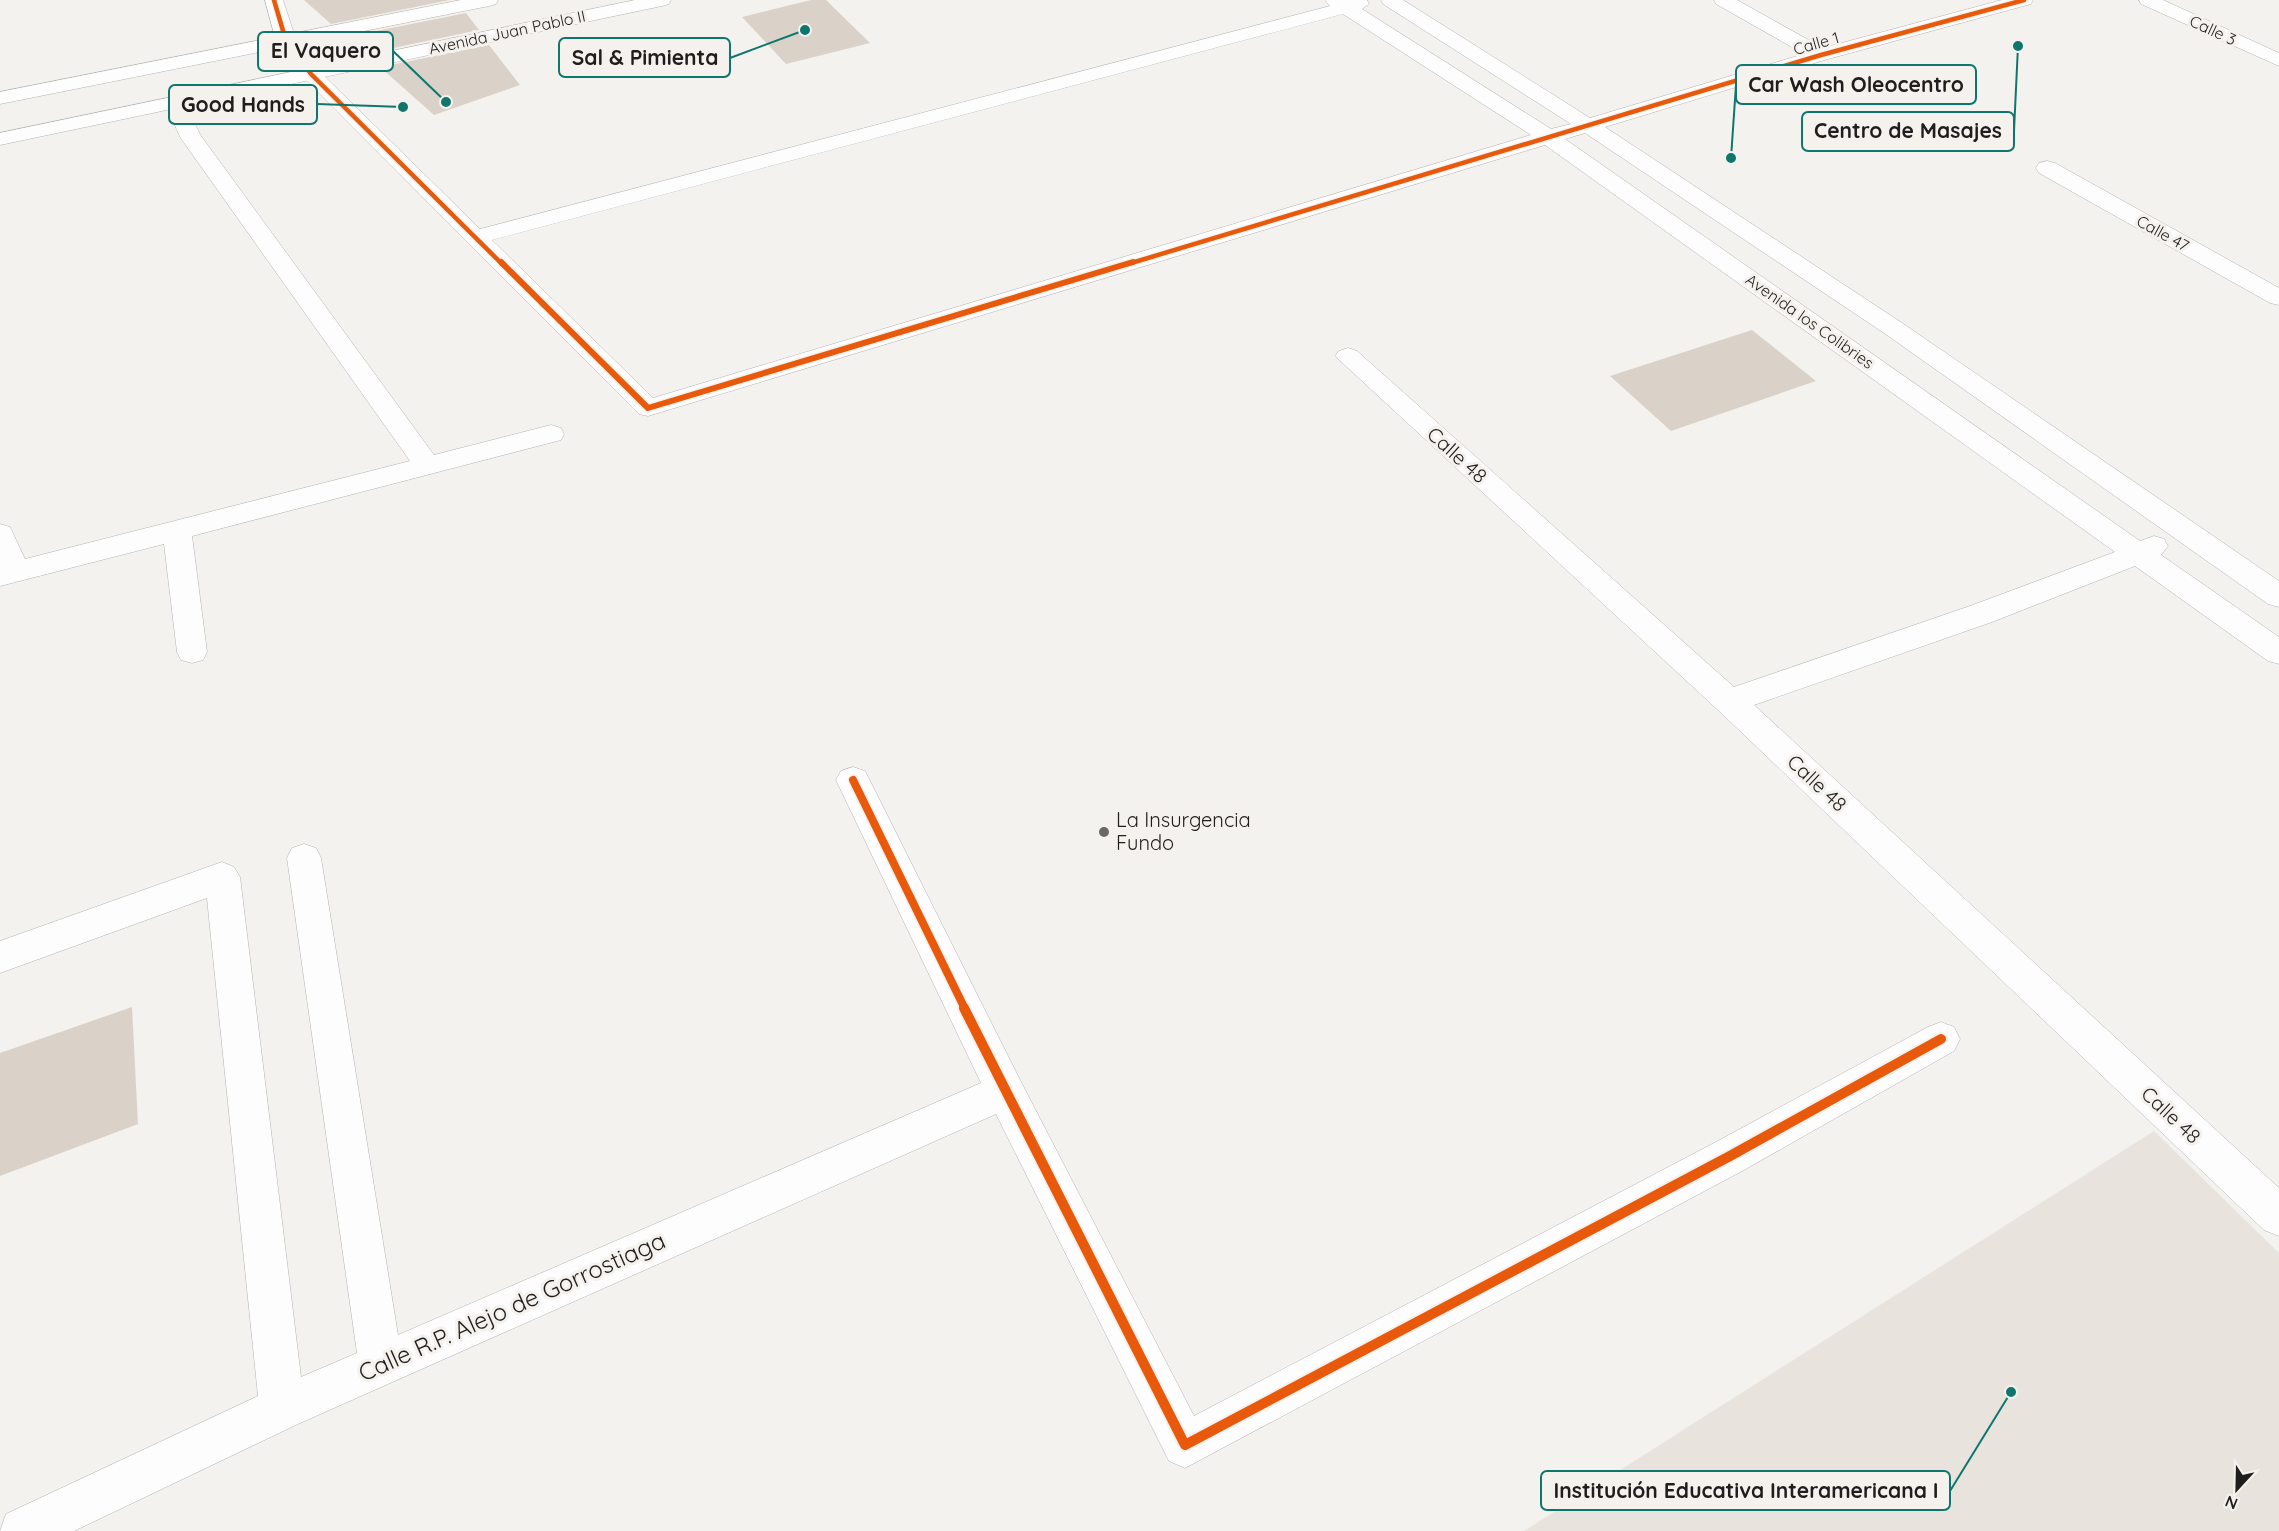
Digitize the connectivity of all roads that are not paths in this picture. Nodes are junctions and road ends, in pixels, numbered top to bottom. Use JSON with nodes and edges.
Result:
{"nodes":[{"id":1,"x":274,"y":0,"type":"edge"},
{"id":2,"x":489,"y":0,"type":"edge"},
{"id":3,"x":662,"y":0,"type":"edge"},
{"id":4,"x":1377,"y":0,"type":"edge"},
{"id":5,"x":1390,"y":0,"type":"edge"},
{"id":6,"x":1723,"y":0,"type":"edge"},
{"id":7,"x":2024,"y":0,"type":"edge"},
{"id":8,"x":2148,"y":0,"type":"edge"},
{"id":9,"x":1340,"y":4,"type":"edge"},
{"id":10,"x":286,"y":41,"type":"junction"},
{"id":11,"x":1821,"y":55,"type":"junction"},
{"id":12,"x":2279,"y":60,"type":"edge"},
{"id":13,"x":311,"y":74,"type":"junction"},
{"id":14,"x":0,"y":98,"type":"edge"},
{"id":15,"x":175,"y":102,"type":"junction"},
{"id":16,"x":1589,"y":126,"type":"junction"},
{"id":17,"x":1548,"y":137,"type":"junction"},
{"id":18,"x":0,"y":139,"type":"edge"},
{"id":19,"x":2048,"y":168,"type":"dead end"},
{"id":20,"x":476,"y":237,"type":"junction"},
{"id":21,"x":2279,"y":298,"type":"edge"},
{"id":22,"x":1348,"y":356,"type":"dead end"},
{"id":23,"x":551,"y":434,"type":"dead end"},
{"id":24,"x":427,"y":465,"type":"junction"},
{"id":25,"x":177,"y":530,"type":"junction"},
{"id":26,"x":2182,"y":530,"type":"junction"},
{"id":27,"x":0,"y":534,"type":"edge"},
{"id":28,"x":2140,"y":553,"type":"junction"},
{"id":29,"x":8,"y":574,"type":"edge"},
{"id":30,"x":2279,"y":596,"type":"edge"},
{"id":31,"x":192,"y":652,"type":"dead end"},
{"id":32,"x":2279,"y":653,"type":"edge"},
{"id":33,"x":1729,"y":700,"type":"junction"},
{"id":34,"x":853,"y":780,"type":"dead end"},
{"id":35,"x":304,"y":858,"type":"dead end"},
{"id":36,"x":0,"y":957,"type":"edge"},
{"id":37,"x":1941,"y":1039,"type":"dead end"},
{"id":38,"x":1005,"y":1091,"type":"junction"},
{"id":39,"x":2279,"y":1216,"type":"edge"},
{"id":40,"x":381,"y":1365,"type":"junction"},
{"id":41,"x":282,"y":1408,"type":"junction"},
{"id":42,"x":23,"y":1531,"type":"edge"}],
"edges":[{"from":1,"to":10,"type":"street"},
{"from":2,"to":10,"type":"street","name":"Avenida Juan Pablo II"},
{"from":3,"to":13,"type":"street","name":"Avenida Juan Pablo II"},
{"from":4,"to":9,"type":"street"},
{"from":5,"to":16,"type":"street","name":"Avenida los Colibries"},
{"from":6,"to":11,"type":"street"},
{"from":7,"to":11,"type":"street","name":"Calle 1"},
{"from":8,"to":12,"type":"street","name":"Calle 3"},
{"from":9,"to":17,"type":"street","name":"Avenida los Colibries"},
{"from":9,"to":20,"type":"street"},
{"from":10,"to":13,"type":"street"},
{"from":10,"to":14,"type":"street","name":"Avenida Juan Pablo II"},
{"from":11,"to":16,"type":"street","name":"Calle 1"},
{"from":13,"to":15,"type":"street","name":"Avenida Juan Pablo II"},
{"from":13,"to":20,"type":"street"},
{"from":15,"to":18,"type":"street","name":"Avenida Juan Pablo II"},
{"from":15,"to":24,"type":"street"},
{"from":16,"to":17,"type":"street","name":"Calle 1"},
{"from":16,"to":26,"type":"street","name":"Avenida los Colibries"},
{"from":17,"to":20,"type":"street","name":"Calle 1"},
{"from":17,"to":28,"type":"street","name":"Avenida los Colibries"},
{"from":19,"to":21,"type":"street","name":"Calle 47"},
{"from":22,"to":33,"type":"street","name":"Calle 48"},
{"from":23,"to":24,"type":"street"},
{"from":24,"to":25,"type":"street"},
{"from":25,"to":29,"type":"street"},
{"from":25,"to":31,"type":"street"},
{"from":26,"to":28,"type":"street"},
{"from":26,"to":30,"type":"street","name":"Avenida los Colibries"},
{"from":27,"to":29,"type":"street"},
{"from":28,"to":32,"type":"street","name":"Avenida los Colibries"},
{"from":28,"to":33,"type":"street"},
{"from":33,"to":39,"type":"street","name":"Calle 48"},
{"from":34,"to":38,"type":"street"},
{"from":35,"to":40,"type":"street"},
{"from":36,"to":41,"type":"street"},
{"from":37,"to":38,"type":"street"},
{"from":38,"to":40,"type":"street","name":"Calle R.P. Alejo de Gorrostiaga"},
{"from":40,"to":41,"type":"street","name":"Calle R.P. Alejo de Gorrostiaga"},
{"from":41,"to":42,"type":"street","name":"Calle R.P. Alejo de Gorrostiaga"}]}
